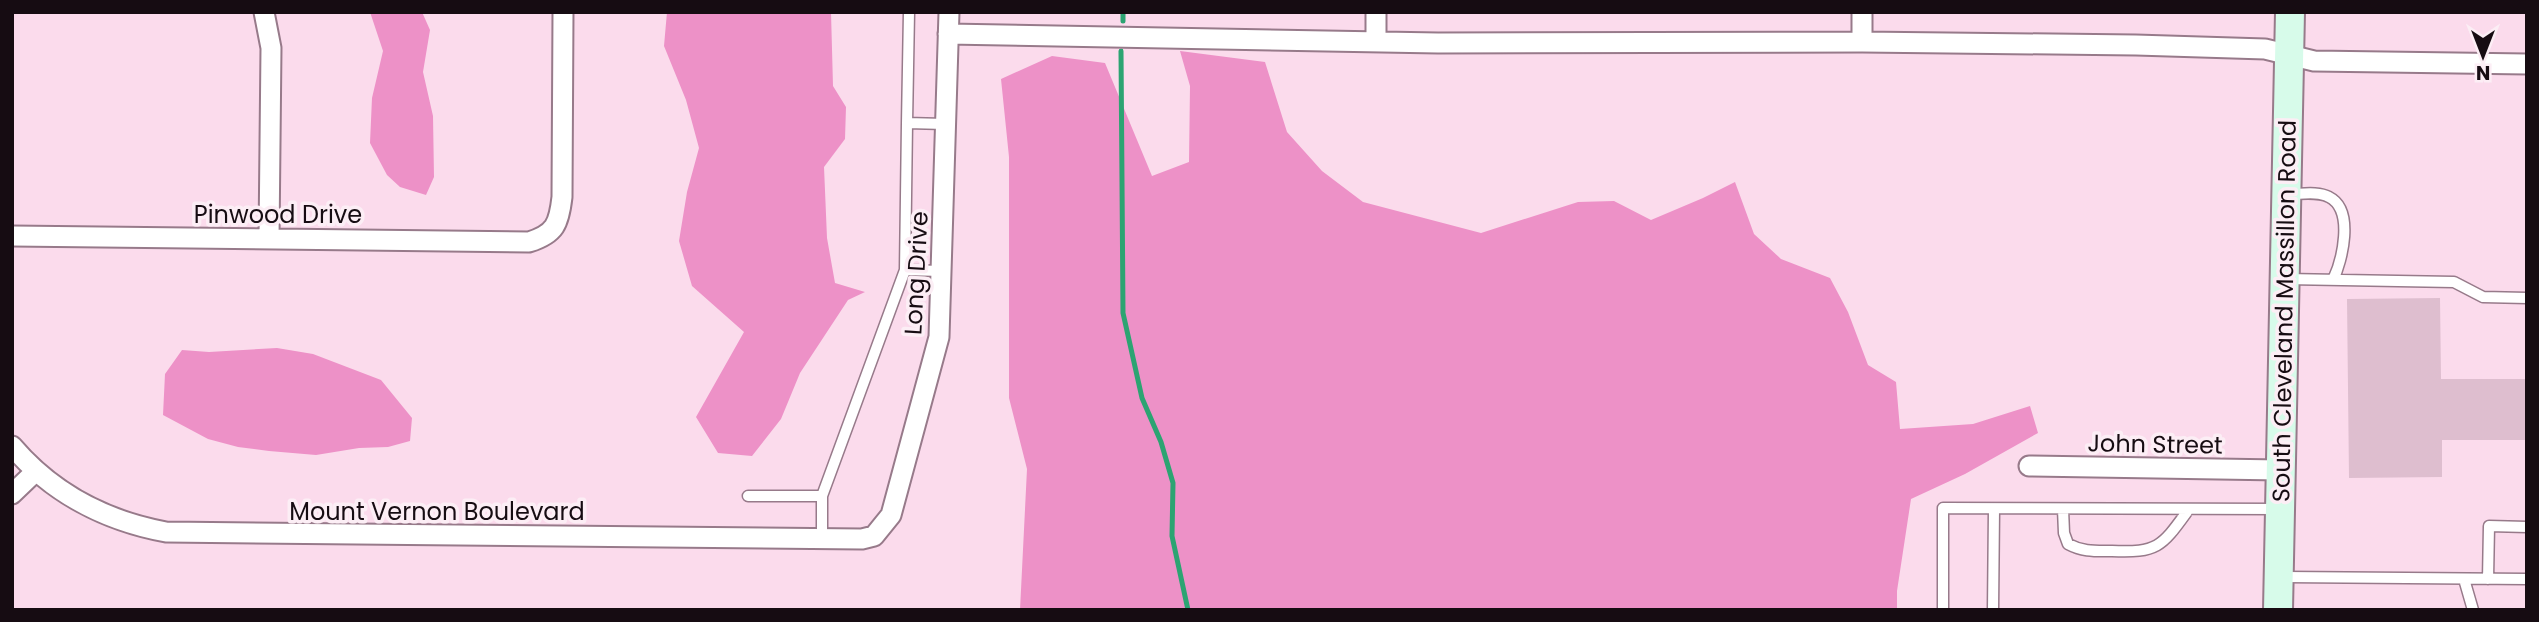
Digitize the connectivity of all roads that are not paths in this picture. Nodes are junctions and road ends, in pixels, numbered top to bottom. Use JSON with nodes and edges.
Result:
{"nodes":[{"id":1,"x":264,"y":12,"type":"edge"},
{"id":2,"x":564,"y":12,"type":"edge"},
{"id":3,"x":909,"y":12,"type":"edge"},
{"id":4,"x":949,"y":12,"type":"edge"},
{"id":5,"x":1376,"y":12,"type":"edge"},
{"id":6,"x":1862,"y":12,"type":"edge"},
{"id":7,"x":2290,"y":12,"type":"edge"},
{"id":8,"x":948,"y":34,"type":"junction"},
{"id":9,"x":1376,"y":41,"type":"junction"},
{"id":10,"x":1862,"y":42,"type":"junction"},
{"id":11,"x":2289,"y":53,"type":"junction"},
{"id":12,"x":2527,"y":64,"type":"edge"},
{"id":13,"x":907,"y":123,"type":"junction"},
{"id":14,"x":945,"y":124,"type":"junction"},
{"id":15,"x":2286,"y":195,"type":"junction"},
{"id":16,"x":12,"y":236,"type":"edge"},
{"id":17,"x":269,"y":239,"type":"junction"},
{"id":18,"x":905,"y":270,"type":"junction"},
{"id":19,"x":941,"y":271,"type":"junction"},
{"id":20,"x":2284,"y":279,"type":"junction"},
{"id":21,"x":2333,"y":280,"type":"junction"},
{"id":22,"x":2527,"y":298,"type":"edge"},
{"id":23,"x":12,"y":446,"type":"edge"},
{"id":24,"x":2029,"y":466,"type":"dead end"},
{"id":25,"x":2280,"y":470,"type":"junction"},
{"id":26,"x":35,"y":472,"type":"junction"},
{"id":27,"x":12,"y":494,"type":"edge"},
{"id":28,"x":748,"y":496,"type":"dead end"},
{"id":29,"x":822,"y":496,"type":"junction"},
{"id":30,"x":1994,"y":509,"type":"junction"},
{"id":31,"x":2063,"y":509,"type":"junction"},
{"id":32,"x":2189,"y":509,"type":"junction"},
{"id":33,"x":2279,"y":509,"type":"junction"},
{"id":34,"x":883,"y":527,"type":"joint"},
{"id":35,"x":2527,"y":527,"type":"edge"},
{"id":36,"x":822,"y":539,"type":"junction"},
{"id":37,"x":2278,"y":577,"type":"junction"},
{"id":38,"x":2464,"y":579,"type":"junction"},
{"id":39,"x":2488,"y":579,"type":"junction"},
{"id":40,"x":2527,"y":579,"type":"edge"},
{"id":41,"x":1943,"y":610,"type":"edge"},
{"id":42,"x":1993,"y":610,"type":"edge"},
{"id":43,"x":2278,"y":610,"type":"edge"},
{"id":44,"x":2473,"y":610,"type":"edge"}],
"edges":[{"from":1,"to":17,"type":"street"},
{"from":2,"to":17,"type":"street","name":"Pinwood Drive"},
{"from":3,"to":13,"type":"lane"},
{"from":4,"to":8,"type":"street","name":"Long Drive"},
{"from":5,"to":9,"type":"street"},
{"from":6,"to":10,"type":"street"},
{"from":7,"to":11,"type":"main road","name":"South Cleveland Massillon Road"},
{"from":8,"to":9,"type":"street"},
{"from":8,"to":14,"type":"street","name":"Long Drive"},
{"from":9,"to":10,"type":"street"},
{"from":10,"to":11,"type":"street"},
{"from":11,"to":12,"type":"street"},
{"from":11,"to":15,"type":"main road","name":"South Cleveland Massillon Road"},
{"from":13,"to":14,"type":"lane"},
{"from":13,"to":18,"type":"lane"},
{"from":14,"to":19,"type":"street","name":"Long Drive"},
{"from":15,"to":20,"type":"main road","name":"South Cleveland Massillon Road"},
{"from":15,"to":21,"type":"lane"},
{"from":16,"to":17,"type":"street","name":"Pinwood Drive"},
{"from":18,"to":19,"type":"lane"},
{"from":18,"to":29,"type":"lane"},
{"from":19,"to":34,"type":"street","name":"Long Drive"},
{"from":20,"to":21,"type":"lane"},
{"from":20,"to":25,"type":"main road","name":"South Cleveland Massillon Road"},
{"from":21,"to":22,"type":"lane"},
{"from":23,"to":26,"type":"street","name":"Mount Vernon Boulevard"},
{"from":24,"to":25,"type":"street","name":"John Street"},
{"from":25,"to":33,"type":"main road","name":"South Cleveland Massillon Road"},
{"from":26,"to":27,"type":"street"},
{"from":26,"to":36,"type":"street","name":"Mount Vernon Boulevard"},
{"from":28,"to":29,"type":"lane"},
{"from":29,"to":36,"type":"lane"},
{"from":30,"to":31,"type":"lane"},
{"from":30,"to":41,"type":"lane"},
{"from":30,"to":42,"type":"lane"},
{"from":31,"to":32,"type":"lane"},
{"from":31,"to":32,"type":"lane"},
{"from":32,"to":33,"type":"lane"},
{"from":33,"to":37,"type":"main road","name":"South Cleveland Massillon Road"},
{"from":34,"to":36,"type":"street","name":"Mount Vernon Boulevard"},
{"from":35,"to":39,"type":"lane"},
{"from":37,"to":38,"type":"lane"},
{"from":37,"to":43,"type":"main road","name":"South Cleveland Massillon Road"},
{"from":38,"to":39,"type":"lane"},
{"from":38,"to":44,"type":"lane"},
{"from":39,"to":40,"type":"lane"}]}
